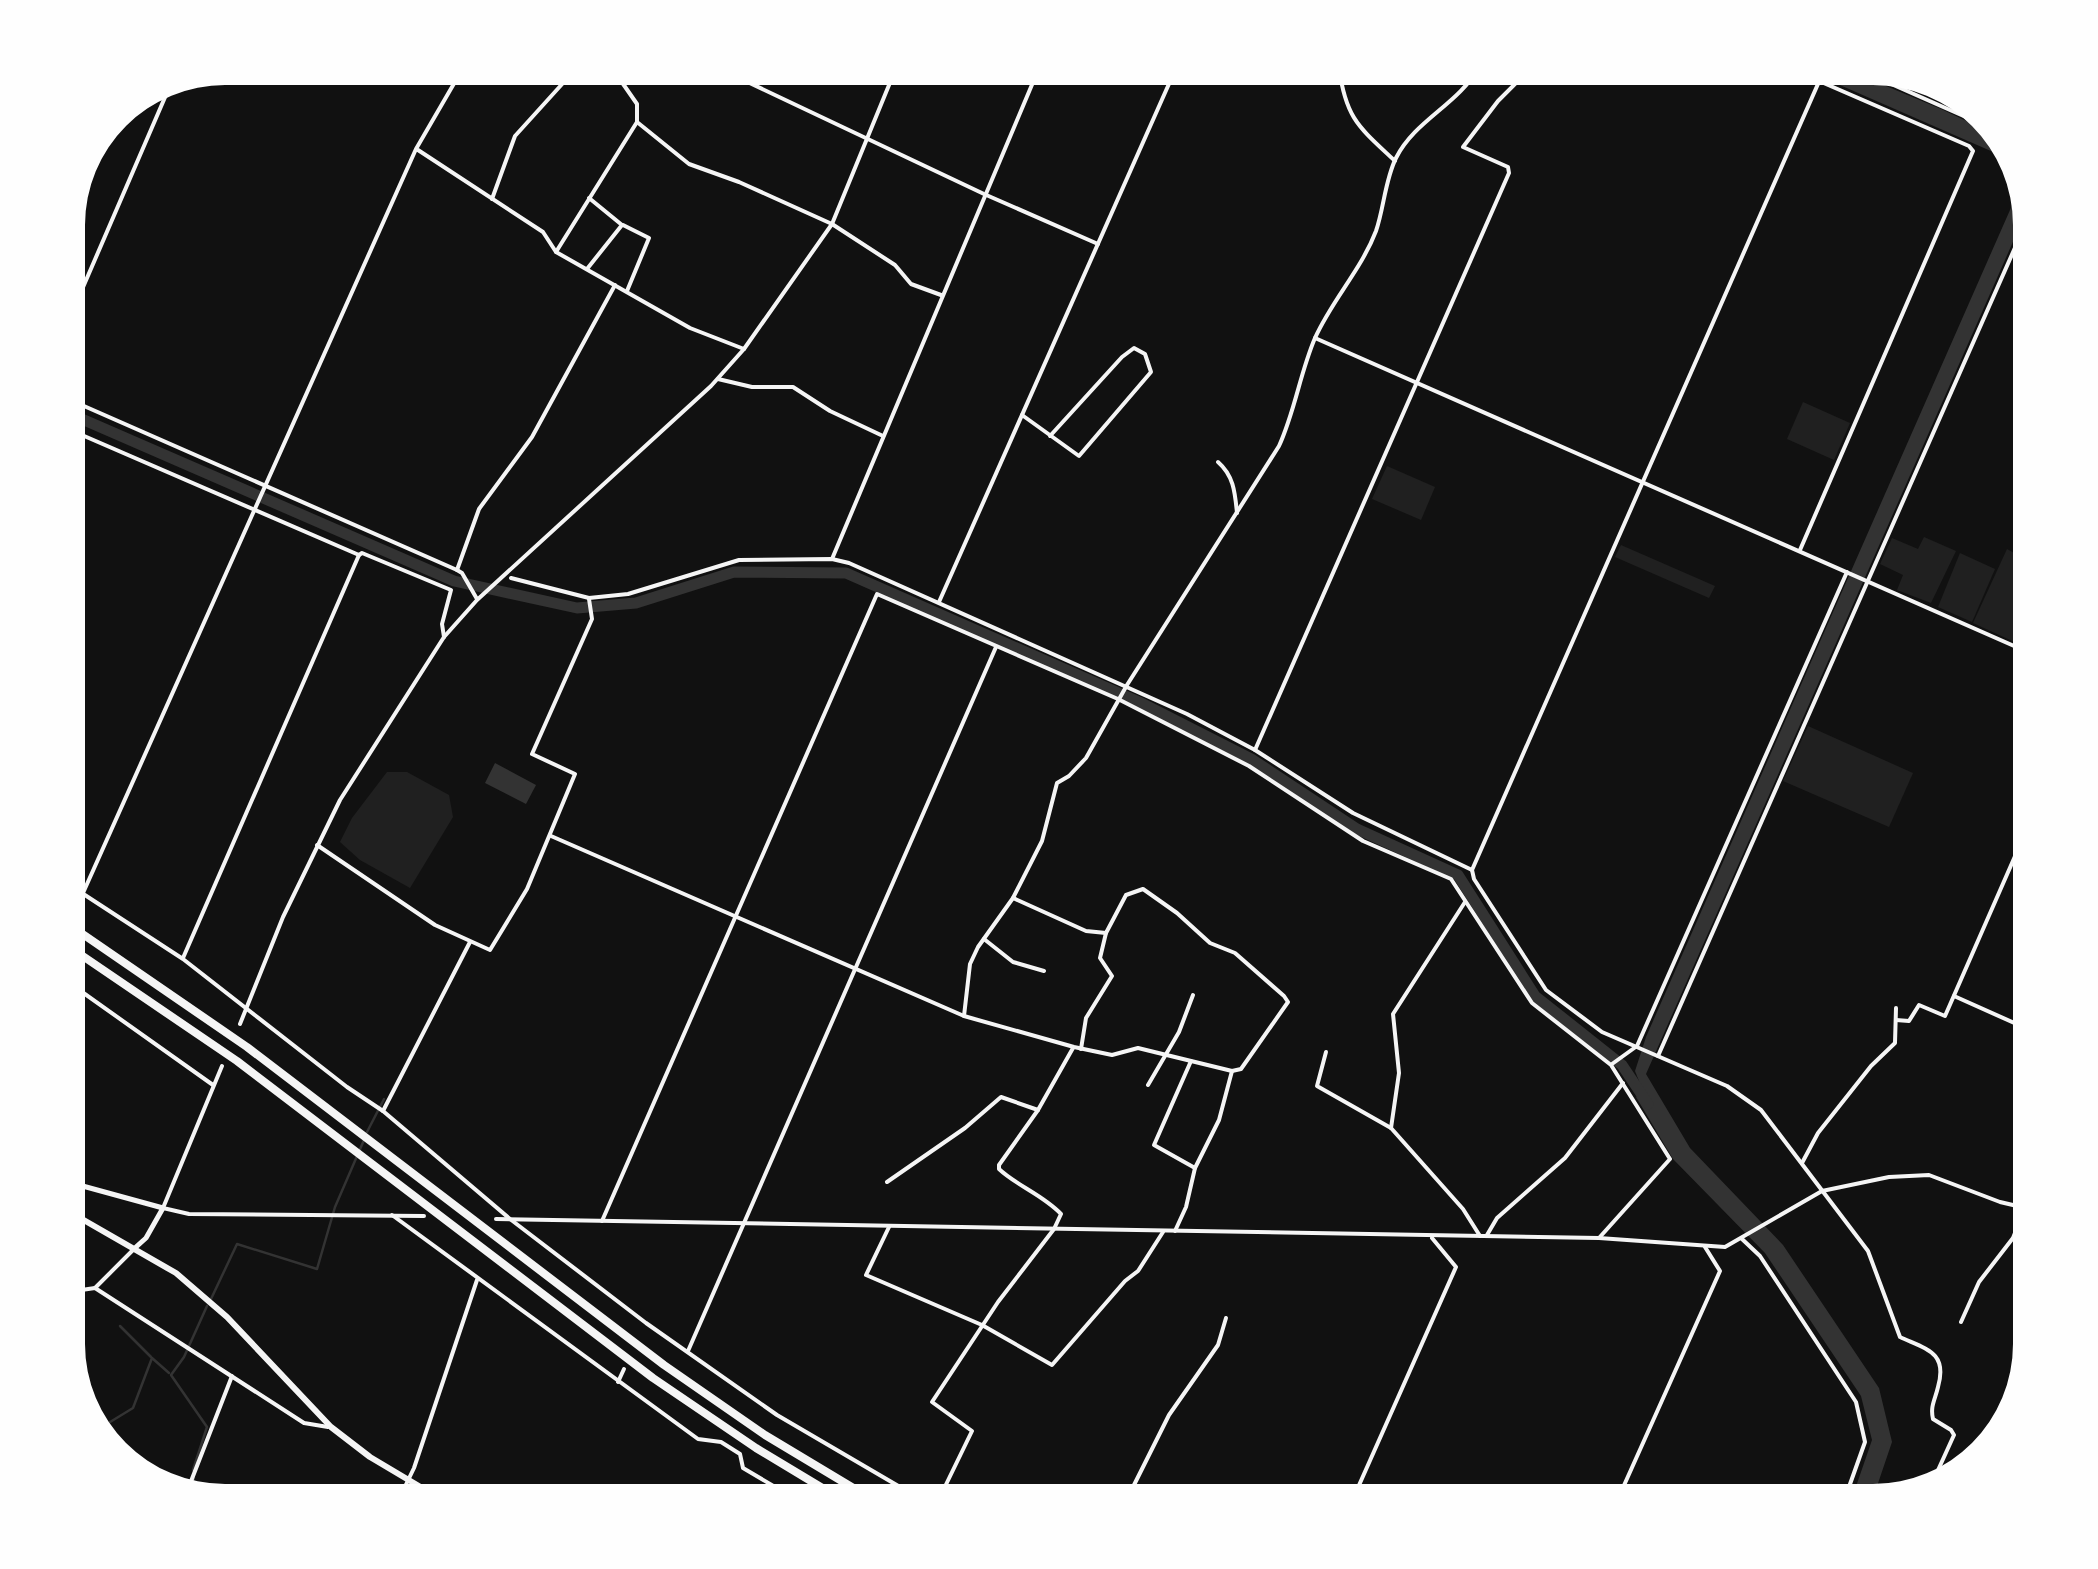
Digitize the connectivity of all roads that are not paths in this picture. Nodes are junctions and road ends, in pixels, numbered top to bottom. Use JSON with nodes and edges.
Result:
{"nodes":[{"id":1,"x":452,"y":85,"type":"edge"},
{"id":2,"x":561,"y":85,"type":"edge"},
{"id":3,"x":624,"y":85,"type":"edge"},
{"id":4,"x":755,"y":85,"type":"edge"},
{"id":5,"x":890,"y":85,"type":"edge"},
{"id":6,"x":1032,"y":85,"type":"edge"},
{"id":7,"x":1168,"y":85,"type":"edge"},
{"id":8,"x":1341,"y":85,"type":"edge"},
{"id":9,"x":1465,"y":85,"type":"edge"},
{"id":10,"x":1514,"y":85,"type":"edge"},
{"id":11,"x":1817,"y":85,"type":"edge"},
{"id":12,"x":1828,"y":85,"type":"edge"},
{"id":13,"x":1901,"y":88,"type":"edge"},
{"id":14,"x":165,"y":99,"type":"edge"},
{"id":15,"x":1954,"y":111,"type":"edge"},
{"id":16,"x":637,"y":122,"type":"junction"},
{"id":17,"x":870,"y":138,"type":"junction"},
{"id":18,"x":416,"y":148,"type":"junction"},
{"id":19,"x":1394,"y":161,"type":"junction"},
{"id":20,"x":984,"y":194,"type":"junction"},
{"id":21,"x":590,"y":198,"type":"junction"},
{"id":22,"x":492,"y":199,"type":"junction"},
{"id":23,"x":622,"y":224,"type":"junction"},
{"id":24,"x":832,"y":224,"type":"junction"},
{"id":25,"x":1098,"y":244,"type":"junction"},
{"id":26,"x":2013,"y":250,"type":"edge"},
{"id":27,"x":556,"y":252,"type":"junction"},
{"id":28,"x":587,"y":269,"type":"junction"},
{"id":29,"x":85,"y":283,"type":"edge"},
{"id":30,"x":615,"y":285,"type":"junction"},
{"id":31,"x":627,"y":291,"type":"junction"},
{"id":32,"x":942,"y":296,"type":"junction"},
{"id":33,"x":1315,"y":338,"type":"junction"},
{"id":34,"x":744,"y":349,"type":"junction"},
{"id":35,"x":718,"y":378,"type":"junction"},
{"id":36,"x":1417,"y":383,"type":"junction"},
{"id":37,"x":85,"y":407,"type":"edge"},
{"id":38,"x":1022,"y":415,"type":"junction"},
{"id":39,"x":85,"y":436,"type":"edge"},
{"id":40,"x":883,"y":436,"type":"junction"},
{"id":41,"x":1050,"y":436,"type":"junction"},
{"id":42,"x":1218,"y":462,"type":"dead end"},
{"id":43,"x":1643,"y":483,"type":"junction"},
{"id":44,"x":264,"y":486,"type":"junction"},
{"id":45,"x":253,"y":508,"type":"junction"},
{"id":46,"x":1237,"y":513,"type":"junction"},
{"id":47,"x":1800,"y":550,"type":"junction"},
{"id":48,"x":359,"y":555,"type":"junction"},
{"id":49,"x":832,"y":559,"type":"junction"},
{"id":50,"x":456,"y":570,"type":"junction"},
{"id":51,"x":1847,"y":572,"type":"junction"},
{"id":52,"x":512,"y":578,"type":"dead end"},
{"id":53,"x":1868,"y":581,"type":"junction"},
{"id":54,"x":477,"y":600,"type":"junction"},
{"id":55,"x":589,"y":600,"type":"junction"},
{"id":56,"x":939,"y":602,"type":"junction"},
{"id":57,"x":444,"y":638,"type":"junction"},
{"id":58,"x":2013,"y":645,"type":"edge"},
{"id":59,"x":996,"y":646,"type":"junction"},
{"id":60,"x":1127,"y":685,"type":"junction"},
{"id":61,"x":1118,"y":699,"type":"junction"},
{"id":62,"x":1254,"y":750,"type":"junction"},
{"id":63,"x":551,"y":836,"type":"junction"},
{"id":64,"x":317,"y":845,"type":"junction"},
{"id":65,"x":2013,"y":861,"type":"edge"},
{"id":66,"x":1472,"y":870,"type":"junction"},
{"id":67,"x":85,"y":892,"type":"edge"},
{"id":68,"x":85,"y":895,"type":"edge"},
{"id":69,"x":1013,"y":898,"type":"junction"},
{"id":70,"x":1465,"y":902,"type":"junction"},
{"id":71,"x":736,"y":916,"type":"junction"},
{"id":72,"x":1106,"y":933,"type":"junction"},
{"id":73,"x":85,"y":936,"type":"edge"},
{"id":74,"x":984,"y":940,"type":"junction"},
{"id":75,"x":470,"y":942,"type":"junction"},
{"id":76,"x":85,"y":958,"type":"edge"},
{"id":77,"x":182,"y":959,"type":"junction"},
{"id":78,"x":855,"y":969,"type":"junction"},
{"id":79,"x":1044,"y":971,"type":"dead end"},
{"id":80,"x":85,"y":994,"type":"edge"},
{"id":81,"x":1193,"y":995,"type":"dead end"},
{"id":82,"x":1954,"y":996,"type":"junction"},
{"id":83,"x":1896,"y":1008,"type":"dead end"},
{"id":84,"x":246,"y":1009,"type":"junction"},
{"id":85,"x":964,"y":1016,"type":"junction"},
{"id":86,"x":1896,"y":1020,"type":"junction"},
{"id":87,"x":2013,"y":1022,"type":"edge"},
{"id":88,"x":240,"y":1024,"type":"dead end"},
{"id":89,"x":1637,"y":1046,"type":"junction"},
{"id":90,"x":1074,"y":1047,"type":"junction"},
{"id":91,"x":1081,"y":1049,"type":"junction"},
{"id":92,"x":1326,"y":1052,"type":"dead end"},
{"id":93,"x":1165,"y":1054,"type":"junction"},
{"id":94,"x":1658,"y":1056,"type":"junction"},
{"id":95,"x":1191,"y":1061,"type":"junction"},
{"id":96,"x":1611,"y":1065,"type":"junction"},
{"id":97,"x":222,"y":1066,"type":"dead end"},
{"id":98,"x":1232,"y":1071,"type":"junction"},
{"id":99,"x":1623,"y":1083,"type":"junction"},
{"id":100,"x":1148,"y":1085,"type":"dead end"},
{"id":101,"x":213,"y":1086,"type":"junction"},
{"id":102,"x":1038,"y":1110,"type":"junction"},
{"id":103,"x":383,"y":1111,"type":"junction"},
{"id":104,"x":1390,"y":1128,"type":"junction"},
{"id":105,"x":1802,"y":1163,"type":"junction"},
{"id":106,"x":1195,"y":1168,"type":"junction"},
{"id":107,"x":886,"y":1182,"type":"dead end"},
{"id":108,"x":85,"y":1187,"type":"edge"},
{"id":109,"x":1822,"y":1191,"type":"junction"},
{"id":110,"x":2013,"y":1205,"type":"edge"},
{"id":111,"x":163,"y":1208,"type":"junction"},
{"id":112,"x":392,"y":1215,"type":"junction"},
{"id":113,"x":424,"y":1216,"type":"dead end"},
{"id":114,"x":496,"y":1219,"type":"dead end"},
{"id":115,"x":510,"y":1219,"type":"junction"},
{"id":116,"x":85,"y":1220,"type":"edge"},
{"id":117,"x":602,"y":1221,"type":"junction"},
{"id":118,"x":746,"y":1224,"type":"junction"},
{"id":119,"x":889,"y":1227,"type":"junction"},
{"id":120,"x":1054,"y":1229,"type":"junction"},
{"id":121,"x":1164,"y":1232,"type":"junction"},
{"id":122,"x":1174,"y":1232,"type":"junction"},
{"id":123,"x":1431,"y":1236,"type":"junction"},
{"id":124,"x":1483,"y":1236,"type":"junction"},
{"id":125,"x":1600,"y":1238,"type":"junction"},
{"id":126,"x":1743,"y":1238,"type":"junction"},
{"id":127,"x":2013,"y":1238,"type":"edge"},
{"id":128,"x":1706,"y":1247,"type":"junction"},
{"id":129,"x":136,"y":1248,"type":"junction"},
{"id":130,"x":477,"y":1280,"type":"junction"},
{"id":131,"x":95,"y":1288,"type":"junction"},
{"id":132,"x":85,"y":1289,"type":"edge"},
{"id":133,"x":1226,"y":1318,"type":"dead end"},
{"id":134,"x":1960,"y":1322,"type":"dead end"},
{"id":135,"x":646,"y":1323,"type":"junction"},
{"id":136,"x":982,"y":1326,"type":"junction"},
{"id":137,"x":643,"y":1330,"type":"dead end"},
{"id":138,"x":688,"y":1351,"type":"junction"},
{"id":139,"x":624,"y":1369,"type":"dead end"},
{"id":140,"x":232,"y":1376,"type":"junction"},
{"id":141,"x":618,"y":1382,"type":"junction"},
{"id":142,"x":331,"y":1428,"type":"junction"},
{"id":143,"x":1939,"y":1467,"type":"edge"},
{"id":144,"x":192,"y":1480,"type":"edge"},
{"id":145,"x":409,"y":1480,"type":"junction"},
{"id":146,"x":407,"y":1484,"type":"edge"},
{"id":147,"x":415,"y":1484,"type":"edge"},
{"id":148,"x":769,"y":1484,"type":"edge"},
{"id":149,"x":815,"y":1484,"type":"edge"},
{"id":150,"x":845,"y":1484,"type":"edge"},
{"id":151,"x":893,"y":1484,"type":"edge"},
{"id":152,"x":947,"y":1484,"type":"edge"},
{"id":153,"x":1135,"y":1484,"type":"edge"},
{"id":154,"x":1360,"y":1484,"type":"edge"},
{"id":155,"x":1626,"y":1484,"type":"edge"},
{"id":156,"x":1850,"y":1484,"type":"edge"}],
"edges":[{"from":1,"to":18,"type":"street"},
{"from":2,"to":22,"type":"street"},
{"from":3,"to":16,"type":"street"},
{"from":4,"to":17,"type":"street"},
{"from":5,"to":17,"type":"street"},
{"from":6,"to":20,"type":"street"},
{"from":7,"to":25,"type":"street"},
{"from":8,"to":19,"type":"street"},
{"from":9,"to":19,"type":"street"},
{"from":10,"to":36,"type":"street"},
{"from":11,"to":43,"type":"street"},
{"from":12,"to":47,"type":"street"},
{"from":13,"to":15,"type":"street"},
{"from":14,"to":29,"type":"street"},
{"from":16,"to":21,"type":"street"},
{"from":16,"to":24,"type":"street"},
{"from":17,"to":20,"type":"street"},
{"from":17,"to":24,"type":"street"},
{"from":18,"to":22,"type":"street"},
{"from":18,"to":44,"type":"street"},
{"from":19,"to":33,"type":"street"},
{"from":20,"to":25,"type":"street"},
{"from":20,"to":32,"type":"street"},
{"from":21,"to":23,"type":"street"},
{"from":21,"to":27,"type":"street"},
{"from":22,"to":27,"type":"street"},
{"from":23,"to":28,"type":"street"},
{"from":23,"to":31,"type":"street"},
{"from":24,"to":32,"type":"street"},
{"from":24,"to":34,"type":"street"},
{"from":25,"to":38,"type":"street"},
{"from":26,"to":53,"type":"street"},
{"from":27,"to":28,"type":"street"},
{"from":28,"to":30,"type":"street"},
{"from":30,"to":31,"type":"street"},
{"from":30,"to":50,"type":"street"},
{"from":31,"to":34,"type":"street"},
{"from":32,"to":40,"type":"street"},
{"from":33,"to":36,"type":"street"},
{"from":33,"to":46,"type":"street"},
{"from":34,"to":35,"type":"street"},
{"from":35,"to":40,"type":"street"},
{"from":35,"to":54,"type":"street"},
{"from":36,"to":43,"type":"street"},
{"from":36,"to":62,"type":"street"},
{"from":37,"to":44,"type":"street"},
{"from":38,"to":41,"type":"street"},
{"from":38,"to":56,"type":"street"},
{"from":39,"to":45,"type":"street"},
{"from":40,"to":49,"type":"street"},
{"from":41,"to":41,"type":"street"},
{"from":42,"to":46,"type":"street"},
{"from":43,"to":47,"type":"street"},
{"from":43,"to":66,"type":"street"},
{"from":44,"to":45,"type":"street"},
{"from":44,"to":50,"type":"street"},
{"from":45,"to":48,"type":"street"},
{"from":45,"to":67,"type":"street"},
{"from":46,"to":60,"type":"street"},
{"from":47,"to":51,"type":"street"},
{"from":48,"to":57,"type":"street"},
{"from":48,"to":77,"type":"street"},
{"from":49,"to":55,"type":"street"},
{"from":49,"to":56,"type":"street"},
{"from":50,"to":54,"type":"street"},
{"from":51,"to":53,"type":"street"},
{"from":51,"to":89,"type":"street"},
{"from":52,"to":55,"type":"street"},
{"from":53,"to":58,"type":"street"},
{"from":53,"to":94,"type":"street"},
{"from":54,"to":57,"type":"street"},
{"from":55,"to":63,"type":"street"},
{"from":56,"to":60,"type":"street"},
{"from":57,"to":64,"type":"street"},
{"from":59,"to":61,"type":"street"},
{"from":59,"to":71,"type":"street"},
{"from":59,"to":78,"type":"street"},
{"from":60,"to":61,"type":"street"},
{"from":60,"to":62,"type":"street"},
{"from":61,"to":69,"type":"street"},
{"from":61,"to":70,"type":"street"},
{"from":62,"to":66,"type":"street"},
{"from":63,"to":71,"type":"street"},
{"from":63,"to":75,"type":"street"},
{"from":64,"to":75,"type":"street"},
{"from":64,"to":84,"type":"street"},
{"from":65,"to":82,"type":"street"},
{"from":66,"to":89,"type":"street"},
{"from":68,"to":77,"type":"street"},
{"from":69,"to":72,"type":"street"},
{"from":69,"to":74,"type":"street"},
{"from":70,"to":96,"type":"street"},
{"from":70,"to":104,"type":"street"},
{"from":71,"to":78,"type":"street"},
{"from":71,"to":117,"type":"street"},
{"from":72,"to":91,"type":"street"},
{"from":72,"to":98,"type":"street"},
{"from":73,"to":150,"type":"highway"},
{"from":74,"to":79,"type":"street"},
{"from":74,"to":85,"type":"street"},
{"from":75,"to":103,"type":"street"},
{"from":76,"to":149,"type":"highway"},
{"from":77,"to":84,"type":"street"},
{"from":78,"to":85,"type":"street"},
{"from":78,"to":118,"type":"street"},
{"from":80,"to":101,"type":"street"},
{"from":81,"to":93,"type":"street"},
{"from":82,"to":86,"type":"street"},
{"from":82,"to":87,"type":"street"},
{"from":83,"to":86,"type":"street"},
{"from":84,"to":88,"type":"street"},
{"from":84,"to":103,"type":"street"},
{"from":85,"to":90,"type":"street"},
{"from":86,"to":105,"type":"street"},
{"from":89,"to":94,"type":"street"},
{"from":89,"to":96,"type":"street"},
{"from":90,"to":91,"type":"street"},
{"from":90,"to":102,"type":"street"},
{"from":91,"to":93,"type":"street"},
{"from":92,"to":104,"type":"street"},
{"from":93,"to":95,"type":"street"},
{"from":93,"to":100,"type":"street"},
{"from":94,"to":105,"type":"street"},
{"from":95,"to":98,"type":"street"},
{"from":95,"to":106,"type":"street"},
{"from":96,"to":99,"type":"street"},
{"from":97,"to":101,"type":"street"},
{"from":98,"to":106,"type":"street"},
{"from":99,"to":124,"type":"street"},
{"from":99,"to":125,"type":"street"},
{"from":101,"to":111,"type":"street"},
{"from":102,"to":107,"type":"street"},
{"from":102,"to":120,"type":"street"},
{"from":103,"to":115,"type":"street"},
{"from":104,"to":124,"type":"street"},
{"from":105,"to":109,"type":"street"},
{"from":106,"to":122,"type":"street"},
{"from":108,"to":111,"type":"street"},
{"from":109,"to":110,"type":"street"},
{"from":109,"to":126,"type":"street"},
{"from":109,"to":143,"type":"street"},
{"from":111,"to":112,"type":"street"},
{"from":111,"to":129,"type":"street"},
{"from":112,"to":113,"type":"street"},
{"from":112,"to":130,"type":"street"},
{"from":114,"to":115,"type":"street"},
{"from":115,"to":117,"type":"street"},
{"from":115,"to":135,"type":"street"},
{"from":116,"to":129,"type":"main road"},
{"from":117,"to":118,"type":"street"},
{"from":118,"to":119,"type":"street"},
{"from":118,"to":138,"type":"street"},
{"from":119,"to":120,"type":"street"},
{"from":119,"to":136,"type":"street"},
{"from":120,"to":121,"type":"street"},
{"from":120,"to":136,"type":"street"},
{"from":121,"to":122,"type":"street"},
{"from":121,"to":136,"type":"street"},
{"from":122,"to":123,"type":"street"},
{"from":123,"to":124,"type":"street"},
{"from":123,"to":154,"type":"street"},
{"from":124,"to":125,"type":"street"},
{"from":125,"to":128,"type":"street"},
{"from":126,"to":128,"type":"street"},
{"from":126,"to":156,"type":"street"},
{"from":127,"to":134,"type":"street"},
{"from":128,"to":155,"type":"street"},
{"from":129,"to":131,"type":"street"},
{"from":129,"to":142,"type":"main road"},
{"from":130,"to":141,"type":"street"},
{"from":130,"to":145,"type":"street"},
{"from":131,"to":132,"type":"street"},
{"from":131,"to":140,"type":"street"},
{"from":133,"to":153,"type":"street"},
{"from":135,"to":137,"type":"street"},
{"from":135,"to":138,"type":"street"},
{"from":136,"to":152,"type":"street"},
{"from":138,"to":151,"type":"street"},
{"from":139,"to":141,"type":"street"},
{"from":140,"to":142,"type":"street"},
{"from":140,"to":144,"type":"street"},
{"from":141,"to":148,"type":"street"},
{"from":142,"to":145,"type":"main road"},
{"from":145,"to":146,"type":"street"},
{"from":145,"to":147,"type":"main road"}]}
